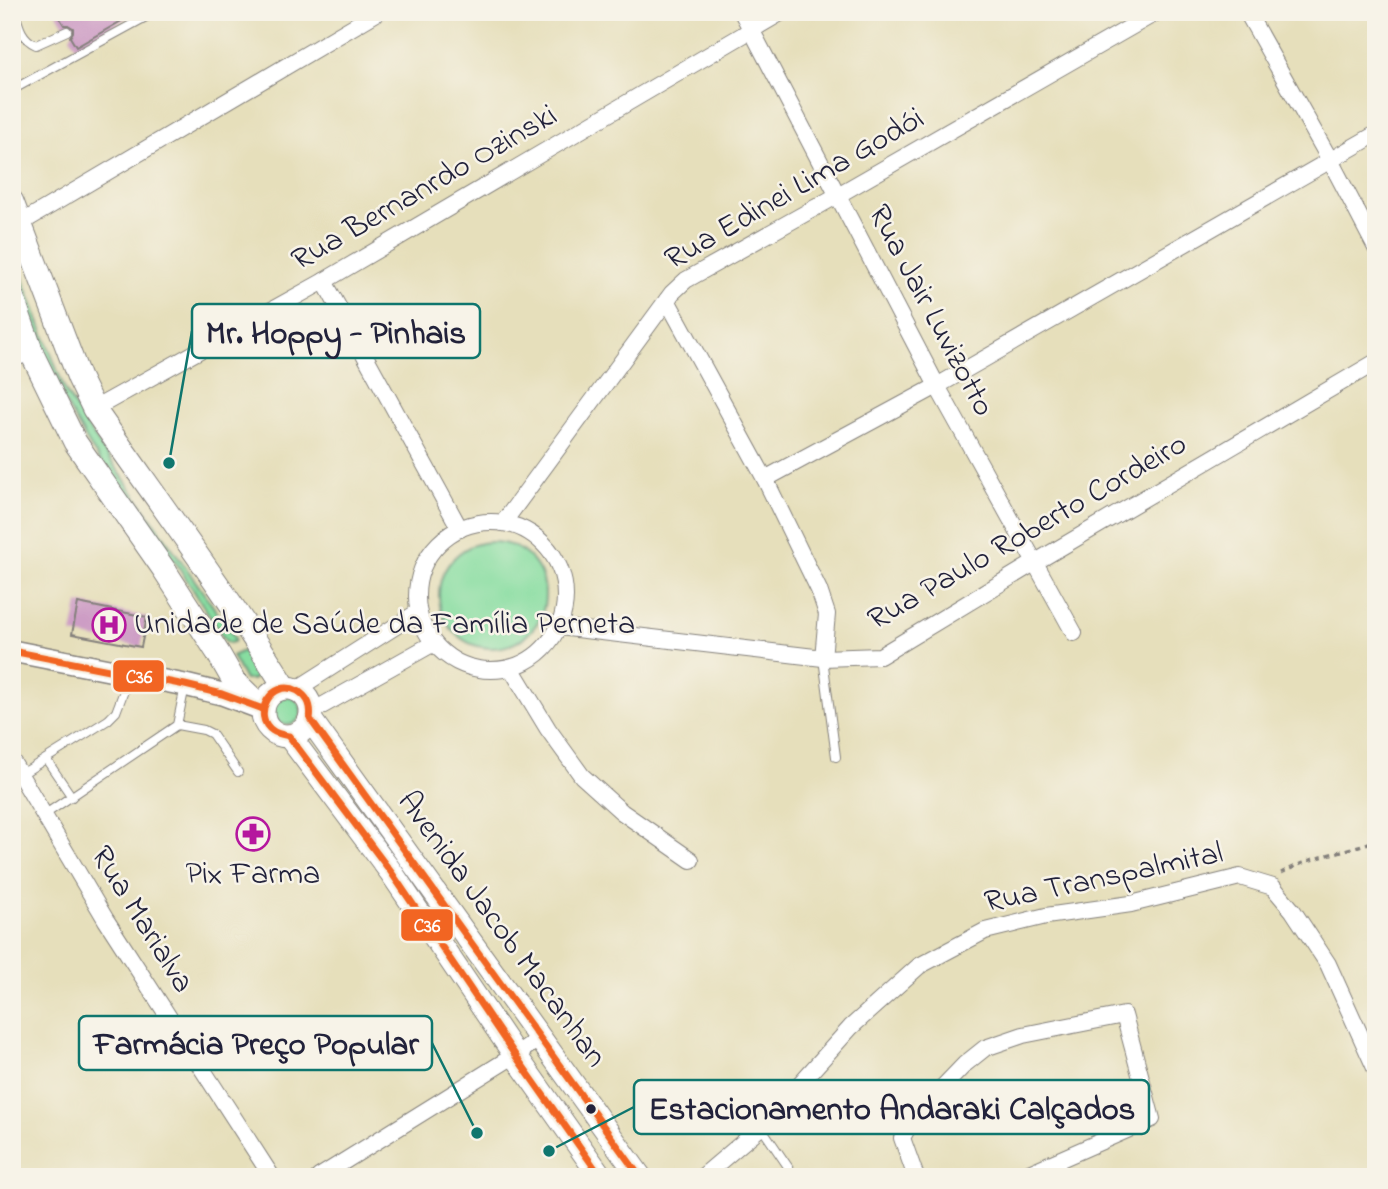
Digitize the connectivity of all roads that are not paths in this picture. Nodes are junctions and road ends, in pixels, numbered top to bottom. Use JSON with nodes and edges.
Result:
{"nodes":[{"id":1,"x":15,"y":12,"type":"edge"},
{"id":2,"x":155,"y":12,"type":"edge"},
{"id":3,"x":378,"y":12,"type":"edge"},
{"id":4,"x":742,"y":12,"type":"edge"},
{"id":5,"x":782,"y":12,"type":"edge"},
{"id":6,"x":1157,"y":12,"type":"edge"},
{"id":7,"x":1247,"y":12,"type":"edge"},
{"id":8,"x":751,"y":30,"type":"junction"},
{"id":9,"x":67,"y":32,"type":"dead end"},
{"id":10,"x":12,"y":90,"type":"edge"},
{"id":11,"x":1376,"y":134,"type":"edge"},
{"id":12,"x":1330,"y":160,"type":"junction"},
{"id":13,"x":838,"y":195,"type":"junction"},
{"id":14,"x":16,"y":213,"type":"edge"},
{"id":15,"x":1376,"y":248,"type":"edge"},
{"id":16,"x":324,"y":281,"type":"junction"},
{"id":17,"x":12,"y":296,"type":"edge"},
{"id":18,"x":667,"y":300,"type":"junction"},
{"id":19,"x":22,"y":360,"type":"edge"},
{"id":20,"x":1376,"y":362,"type":"edge"},
{"id":21,"x":937,"y":386,"type":"junction"},
{"id":22,"x":94,"y":409,"type":"junction"},
{"id":23,"x":765,"y":479,"type":"junction"},
{"id":24,"x":503,"y":523,"type":"junction"},
{"id":25,"x":460,"y":529,"type":"junction"},
{"id":26,"x":1034,"y":563,"type":"junction"},
{"id":27,"x":418,"y":612,"type":"junction"},
{"id":28,"x":559,"y":627,"type":"junction"},
{"id":29,"x":1073,"y":633,"type":"dead end"},
{"id":30,"x":252,"y":634,"type":"junction"},
{"id":31,"x":433,"y":643,"type":"junction"},
{"id":32,"x":12,"y":651,"type":"edge"},
{"id":33,"x":218,"y":653,"type":"junction"},
{"id":34,"x":823,"y":658,"type":"junction"},
{"id":35,"x":511,"y":668,"type":"junction"},
{"id":36,"x":130,"y":674,"type":"junction"},
{"id":37,"x":185,"y":685,"type":"junction"},
{"id":38,"x":291,"y":688,"type":"junction"},
{"id":39,"x":263,"y":709,"type":"junction"},
{"id":40,"x":311,"y":716,"type":"junction"},
{"id":41,"x":177,"y":725,"type":"junction"},
{"id":42,"x":289,"y":736,"type":"junction"},
{"id":43,"x":836,"y":757,"type":"dead end"},
{"id":44,"x":46,"y":759,"type":"junction"},
{"id":45,"x":16,"y":768,"type":"edge"},
{"id":46,"x":239,"y":772,"type":"dead end"},
{"id":47,"x":72,"y":797,"type":"junction"},
{"id":48,"x":44,"y":815,"type":"junction"},
{"id":49,"x":691,"y":860,"type":"dead end"},
{"id":50,"x":540,"y":1038,"type":"junction"},
{"id":51,"x":515,"y":1055,"type":"junction"},
{"id":52,"x":1376,"y":1070,"type":"edge"},
{"id":53,"x":761,"y":1128,"type":"junction"},
{"id":54,"x":272,"y":1177,"type":"edge"},
{"id":55,"x":319,"y":1177,"type":"edge"},
{"id":56,"x":601,"y":1177,"type":"edge"},
{"id":57,"x":640,"y":1177,"type":"edge"},
{"id":58,"x":702,"y":1177,"type":"edge"},
{"id":59,"x":795,"y":1177,"type":"edge"},
{"id":60,"x":916,"y":1177,"type":"edge"},
{"id":61,"x":1020,"y":1177,"type":"edge"}],
"edges":[{"from":1,"to":9,"type":"lane"},
{"from":2,"to":10,"type":"lane"},
{"from":3,"to":14,"type":"street"},
{"from":4,"to":8,"type":"street","name":"Rua Jair Luvizotto"},
{"from":5,"to":8,"type":"street","name":"Rua Bernanrdo Ozinski"},
{"from":6,"to":13,"type":"street","name":"Rua Edinei Lima Godói"},
{"from":7,"to":12,"type":"street"},
{"from":8,"to":13,"type":"street","name":"Rua Jair Luvizotto"},
{"from":8,"to":16,"type":"street","name":"Rua Bernanrdo Ozinski"},
{"from":11,"to":12,"type":"street"},
{"from":12,"to":15,"type":"street"},
{"from":12,"to":21,"type":"street"},
{"from":13,"to":18,"type":"street","name":"Rua Edinei Lima Godói"},
{"from":13,"to":21,"type":"street","name":"Rua Jair Luvizotto"},
{"from":14,"to":22,"type":"main road"},
{"from":16,"to":22,"type":"street","name":"Rua Bernanrdo Ozinski"},
{"from":16,"to":25,"type":"street"},
{"from":17,"to":19,"type":"main road"},
{"from":18,"to":23,"type":"street"},
{"from":18,"to":24,"type":"street","name":"Rua Edinei Lima Godói"},
{"from":19,"to":33,"type":"main road"},
{"from":20,"to":26,"type":"street","name":"Rua Paulo Roberto Cordeiro"},
{"from":21,"to":23,"type":"street"},
{"from":21,"to":26,"type":"street","name":"Rua Jair Luvizotto"},
{"from":22,"to":30,"type":"main road"},
{"from":23,"to":34,"type":"street"},
{"from":24,"to":25,"type":"street"},
{"from":24,"to":28,"type":"street"},
{"from":25,"to":27,"type":"street"},
{"from":26,"to":29,"type":"street","name":"Rua Jair Luvizotto"},
{"from":26,"to":34,"type":"street","name":"Rua Paulo Roberto Cordeiro"},
{"from":27,"to":31,"type":"street"},
{"from":27,"to":38,"type":"street"},
{"from":28,"to":34,"type":"street","name":"Rua Paulo Roberto Cordeiro"},
{"from":28,"to":35,"type":"street"},
{"from":30,"to":33,"type":"main road"},
{"from":30,"to":38,"type":"main road"},
{"from":31,"to":35,"type":"street"},
{"from":31,"to":40,"type":"street"},
{"from":32,"to":36,"type":"street"},
{"from":33,"to":39,"type":"main road"},
{"from":34,"to":43,"type":"lane"},
{"from":35,"to":49,"type":"street"},
{"from":36,"to":37,"type":"street"},
{"from":36,"to":44,"type":"lane"},
{"from":37,"to":39,"type":"street"},
{"from":37,"to":41,"type":"lane"},
{"from":38,"to":39,"type":"main road"},
{"from":38,"to":40,"type":"main road"},
{"from":39,"to":42,"type":"main road"},
{"from":40,"to":42,"type":"main road"},
{"from":40,"to":50,"type":"main road","name":"Avenida Jacob Macanhan"},
{"from":41,"to":46,"type":"lane"},
{"from":41,"to":47,"type":"lane"},
{"from":42,"to":51,"type":"main road","name":"Avenida Jacob Macanhan"},
{"from":44,"to":45,"type":"lane"},
{"from":44,"to":47,"type":"lane"},
{"from":45,"to":48,"type":"street","name":"Rua Marialva"},
{"from":47,"to":48,"type":"lane"},
{"from":48,"to":54,"type":"street","name":"Rua Marialva"},
{"from":50,"to":51,"type":"street"},
{"from":50,"to":57,"type":"main road","name":"Avenida Jacob Macanhan"},
{"from":51,"to":55,"type":"street"},
{"from":51,"to":56,"type":"main road","name":"Avenida Jacob Macanhan"},
{"from":52,"to":53,"type":"street","name":"Rua Transpalmital"},
{"from":53,"to":58,"type":"street","name":"Rua Transpalmital"},
{"from":53,"to":59,"type":"lane"},
{"from":60,"to":61,"type":"street"}]}
